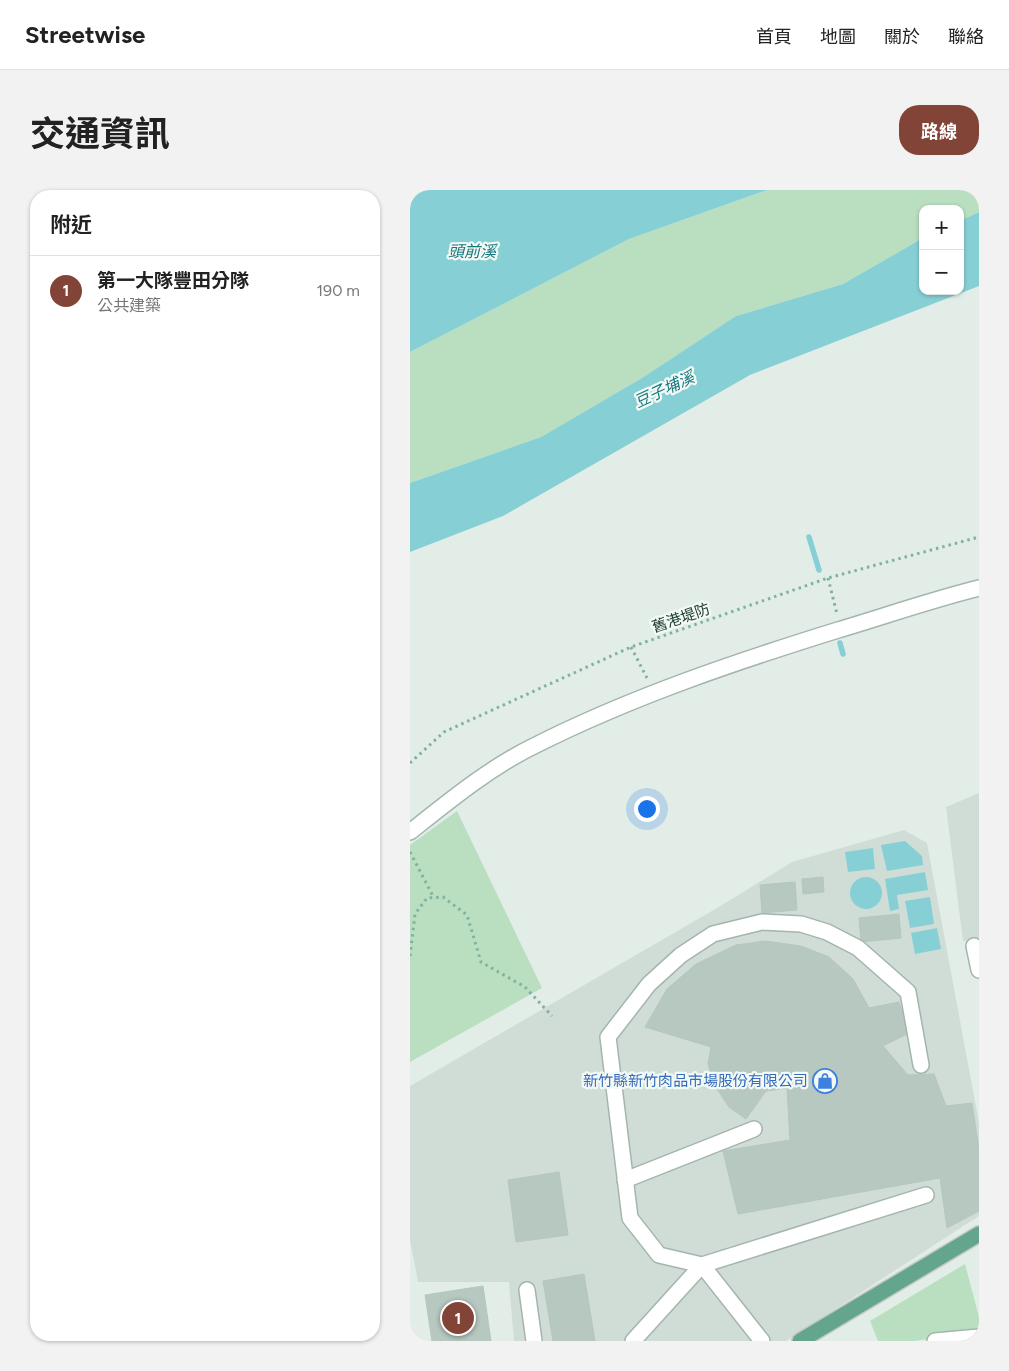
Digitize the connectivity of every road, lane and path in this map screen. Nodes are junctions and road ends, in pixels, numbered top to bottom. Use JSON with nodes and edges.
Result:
{"nodes":[{"id":1,"x":979,"y":537,"type":"edge"},
{"id":2,"x":828,"y":578,"type":"junction"},
{"id":3,"x":979,"y":588,"type":"edge"},
{"id":4,"x":841,"y":629,"type":"junction"},
{"id":5,"x":631,"y":648,"type":"junction"},
{"id":6,"x":655,"y":692,"type":"junction"},
{"id":7,"x":410,"y":763,"type":"edge"},
{"id":8,"x":410,"y":832,"type":"edge"},
{"id":9,"x":410,"y":852,"type":"edge"},
{"id":10,"x":434,"y":898,"type":"junction"},
{"id":11,"x":974,"y":946,"type":"dead end"},
{"id":12,"x":410,"y":956,"type":"edge"},
{"id":13,"x":979,"y":970,"type":"edge"},
{"id":14,"x":552,"y":1016,"type":"dead end"},
{"id":15,"x":921,"y":1065,"type":"dead end"},
{"id":16,"x":754,"y":1129,"type":"dead end"},
{"id":17,"x":625,"y":1180,"type":"junction"},
{"id":18,"x":926,"y":1195,"type":"dead end"},
{"id":19,"x":979,"y":1234,"type":"edge"},
{"id":20,"x":702,"y":1265,"type":"junction"},
{"id":21,"x":527,"y":1290,"type":"dead end"},
{"id":22,"x":979,"y":1337,"type":"edge"},
{"id":23,"x":534,"y":1341,"type":"edge"},
{"id":24,"x":633,"y":1341,"type":"edge"},
{"id":25,"x":762,"y":1341,"type":"edge"},
{"id":26,"x":800,"y":1341,"type":"edge"},
{"id":27,"x":935,"y":1341,"type":"edge"}],
"edges":[{"from":1,"to":2,"type":"path","name":"舊港堤防"},
{"from":2,"to":4,"type":"path"},
{"from":2,"to":5,"type":"path","name":"舊港堤防"},
{"from":3,"to":4,"type":"street"},
{"from":4,"to":6,"type":"street"},
{"from":5,"to":6,"type":"path"},
{"from":5,"to":7,"type":"path","name":"舊港堤防"},
{"from":6,"to":8,"type":"street"},
{"from":9,"to":10,"type":"path"},
{"from":10,"to":12,"type":"path"},
{"from":10,"to":14,"type":"path"},
{"from":11,"to":13,"type":"street"},
{"from":15,"to":17,"type":"street"},
{"from":16,"to":17,"type":"street"},
{"from":17,"to":20,"type":"street"},
{"from":18,"to":20,"type":"street"},
{"from":19,"to":26,"type":"main road"},
{"from":20,"to":24,"type":"street"},
{"from":20,"to":25,"type":"street"},
{"from":21,"to":23,"type":"street"},
{"from":22,"to":27,"type":"street"}]}
